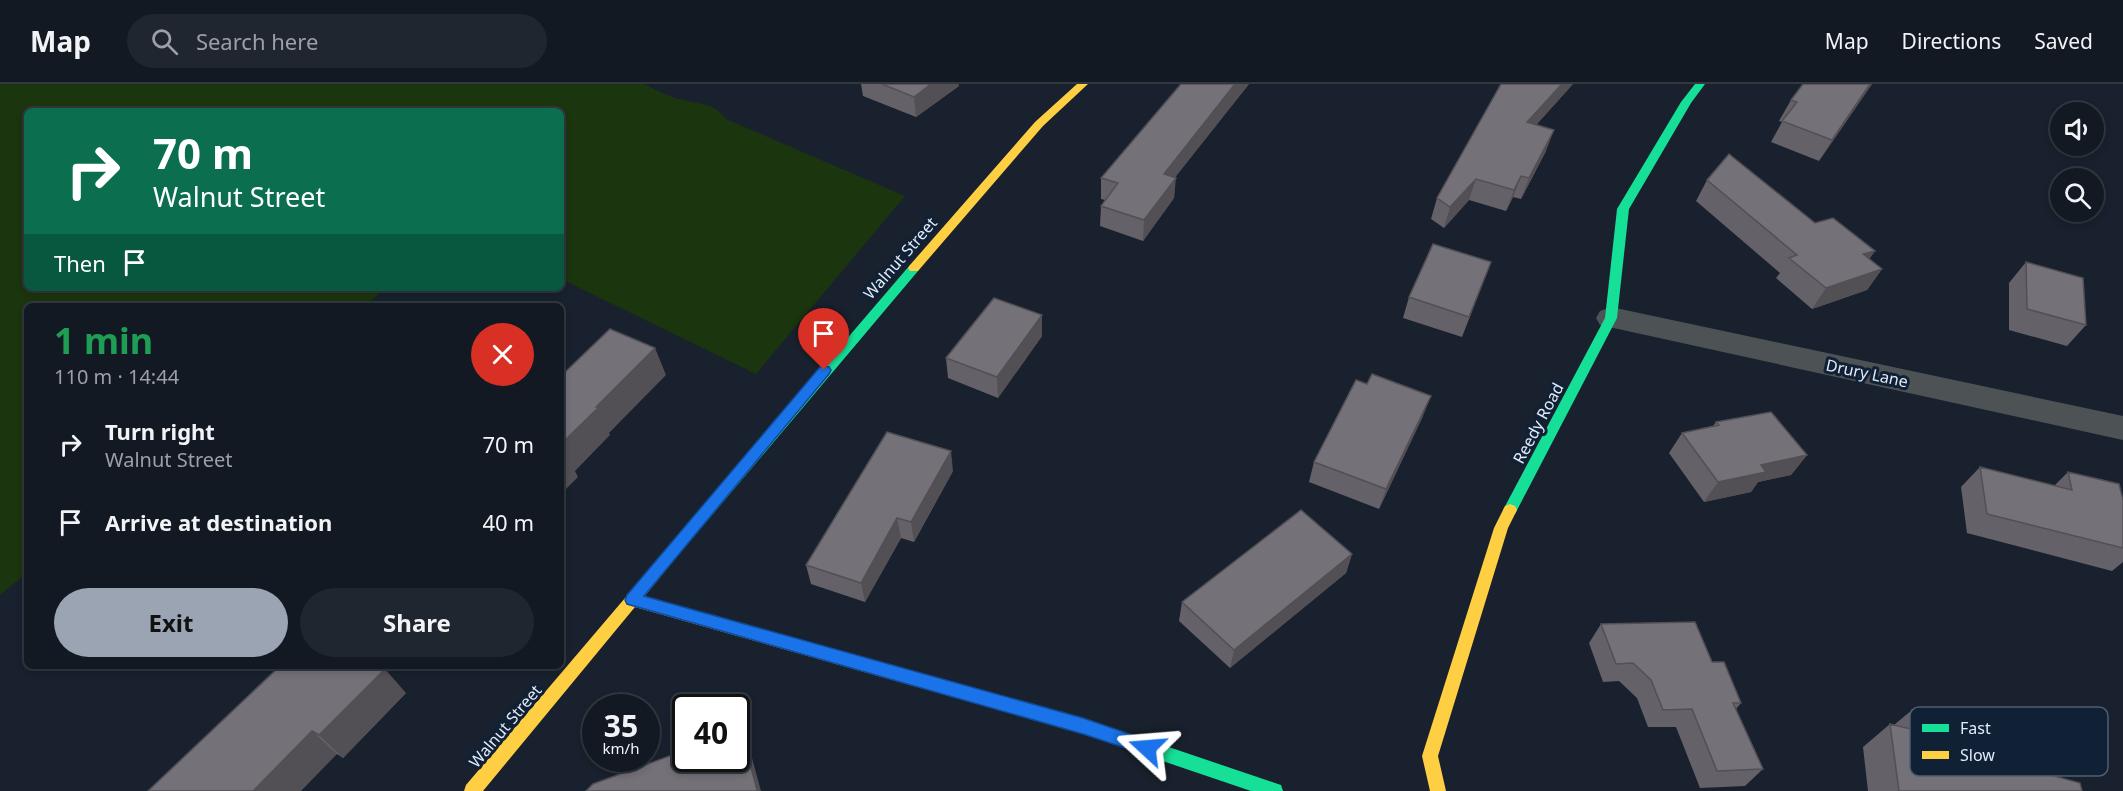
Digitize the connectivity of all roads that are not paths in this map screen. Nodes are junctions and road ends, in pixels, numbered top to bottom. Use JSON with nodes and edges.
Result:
{"nodes":[{"id":1,"x":1083,"y":84,"type":"edge"},
{"id":2,"x":1700,"y":84,"type":"edge"},
{"id":3,"x":1611,"y":318,"type":"junction"},
{"id":4,"x":2123,"y":428,"type":"edge"},
{"id":5,"x":632,"y":600,"type":"junction"},
{"id":6,"x":472,"y":791,"type":"edge"},
{"id":7,"x":1275,"y":791,"type":"edge"},
{"id":8,"x":1437,"y":791,"type":"edge"}],
"edges":[{"from":1,"to":5,"type":"street","name":"Walnut Street"},
{"from":2,"to":3,"type":"street","name":"Reedy Road"},
{"from":3,"to":4,"type":"street","name":"Drury Lane"},
{"from":3,"to":8,"type":"street","name":"Reedy Road"},
{"from":5,"to":6,"type":"street","name":"Walnut Street"},
{"from":5,"to":7,"type":"street"}]}
